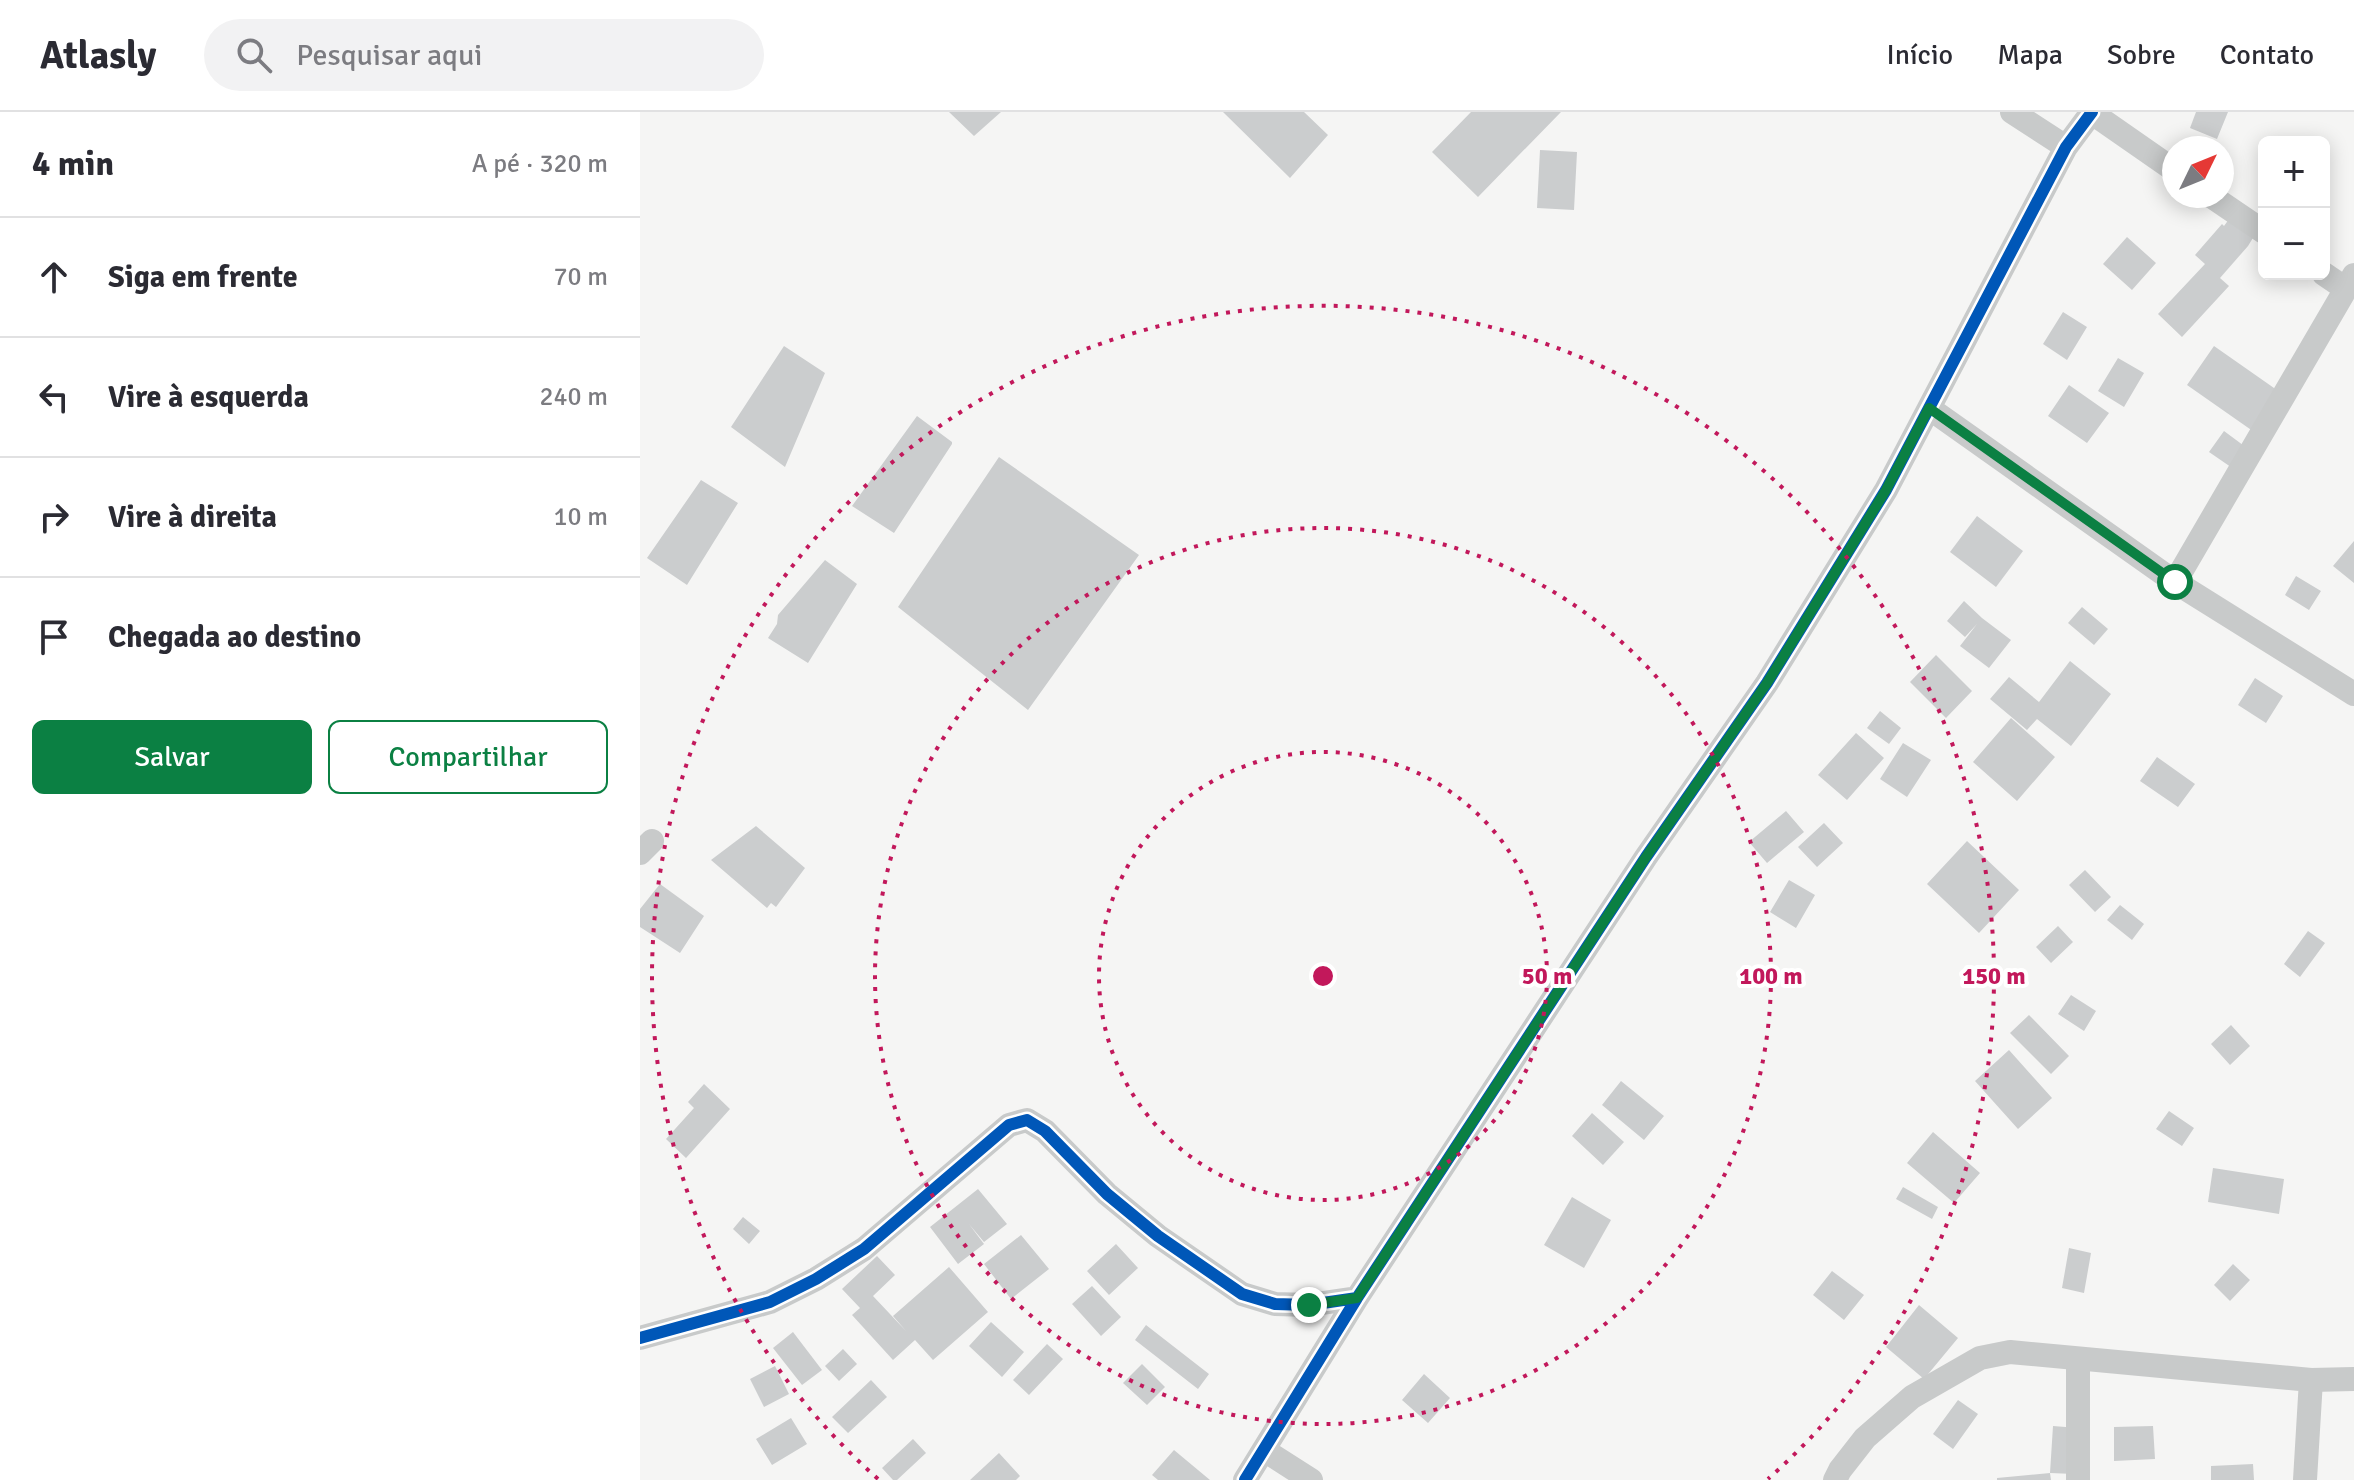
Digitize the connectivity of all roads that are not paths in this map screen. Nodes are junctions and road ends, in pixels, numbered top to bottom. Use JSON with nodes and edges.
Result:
{"nodes":[{"id":1,"x":2012,"y":112,"type":"edge"},
{"id":2,"x":2092,"y":112,"type":"edge"},
{"id":3,"x":2066,"y":147,"type":"junction"},
{"id":4,"x":2162,"y":162,"type":"edge"},
{"id":5,"x":2229,"y":208,"type":"edge"},
{"id":6,"x":2258,"y":228,"type":"edge"},
{"id":7,"x":2330,"y":276,"type":"edge"},
{"id":8,"x":2350,"y":282,"type":"edge"},
{"id":9,"x":1929,"y":408,"type":"junction"},
{"id":10,"x":2175,"y":582,"type":"junction"},
{"id":11,"x":2354,"y":694,"type":"edge"},
{"id":12,"x":1357,"y":1298,"type":"junction"},
{"id":13,"x":640,"y":1338,"type":"edge"},
{"id":14,"x":2078,"y":1360,"type":"junction"},
{"id":15,"x":2354,"y":1379,"type":"edge"},
{"id":16,"x":2311,"y":1380,"type":"junction"},
{"id":17,"x":1264,"y":1450,"type":"junction"},
{"id":18,"x":1843,"y":1477,"type":"edge"},
{"id":19,"x":1245,"y":1480,"type":"edge"},
{"id":20,"x":1311,"y":1480,"type":"edge"},
{"id":21,"x":2078,"y":1480,"type":"edge"},
{"id":22,"x":2305,"y":1480,"type":"edge"}],
"edges":[{"from":1,"to":3,"type":"street"},
{"from":2,"to":3,"type":"street"},
{"from":2,"to":4,"type":"street"},
{"from":3,"to":9,"type":"street"},
{"from":5,"to":6,"type":"street"},
{"from":7,"to":8,"type":"street"},
{"from":8,"to":10,"type":"street"},
{"from":9,"to":10,"type":"street"},
{"from":9,"to":12,"type":"street"},
{"from":10,"to":11,"type":"street"},
{"from":12,"to":13,"type":"street"},
{"from":12,"to":17,"type":"street"},
{"from":14,"to":16,"type":"street"},
{"from":14,"to":18,"type":"street"},
{"from":14,"to":21,"type":"street"},
{"from":15,"to":16,"type":"street"},
{"from":16,"to":22,"type":"street"},
{"from":17,"to":19,"type":"street"},
{"from":17,"to":20,"type":"street"}]}
